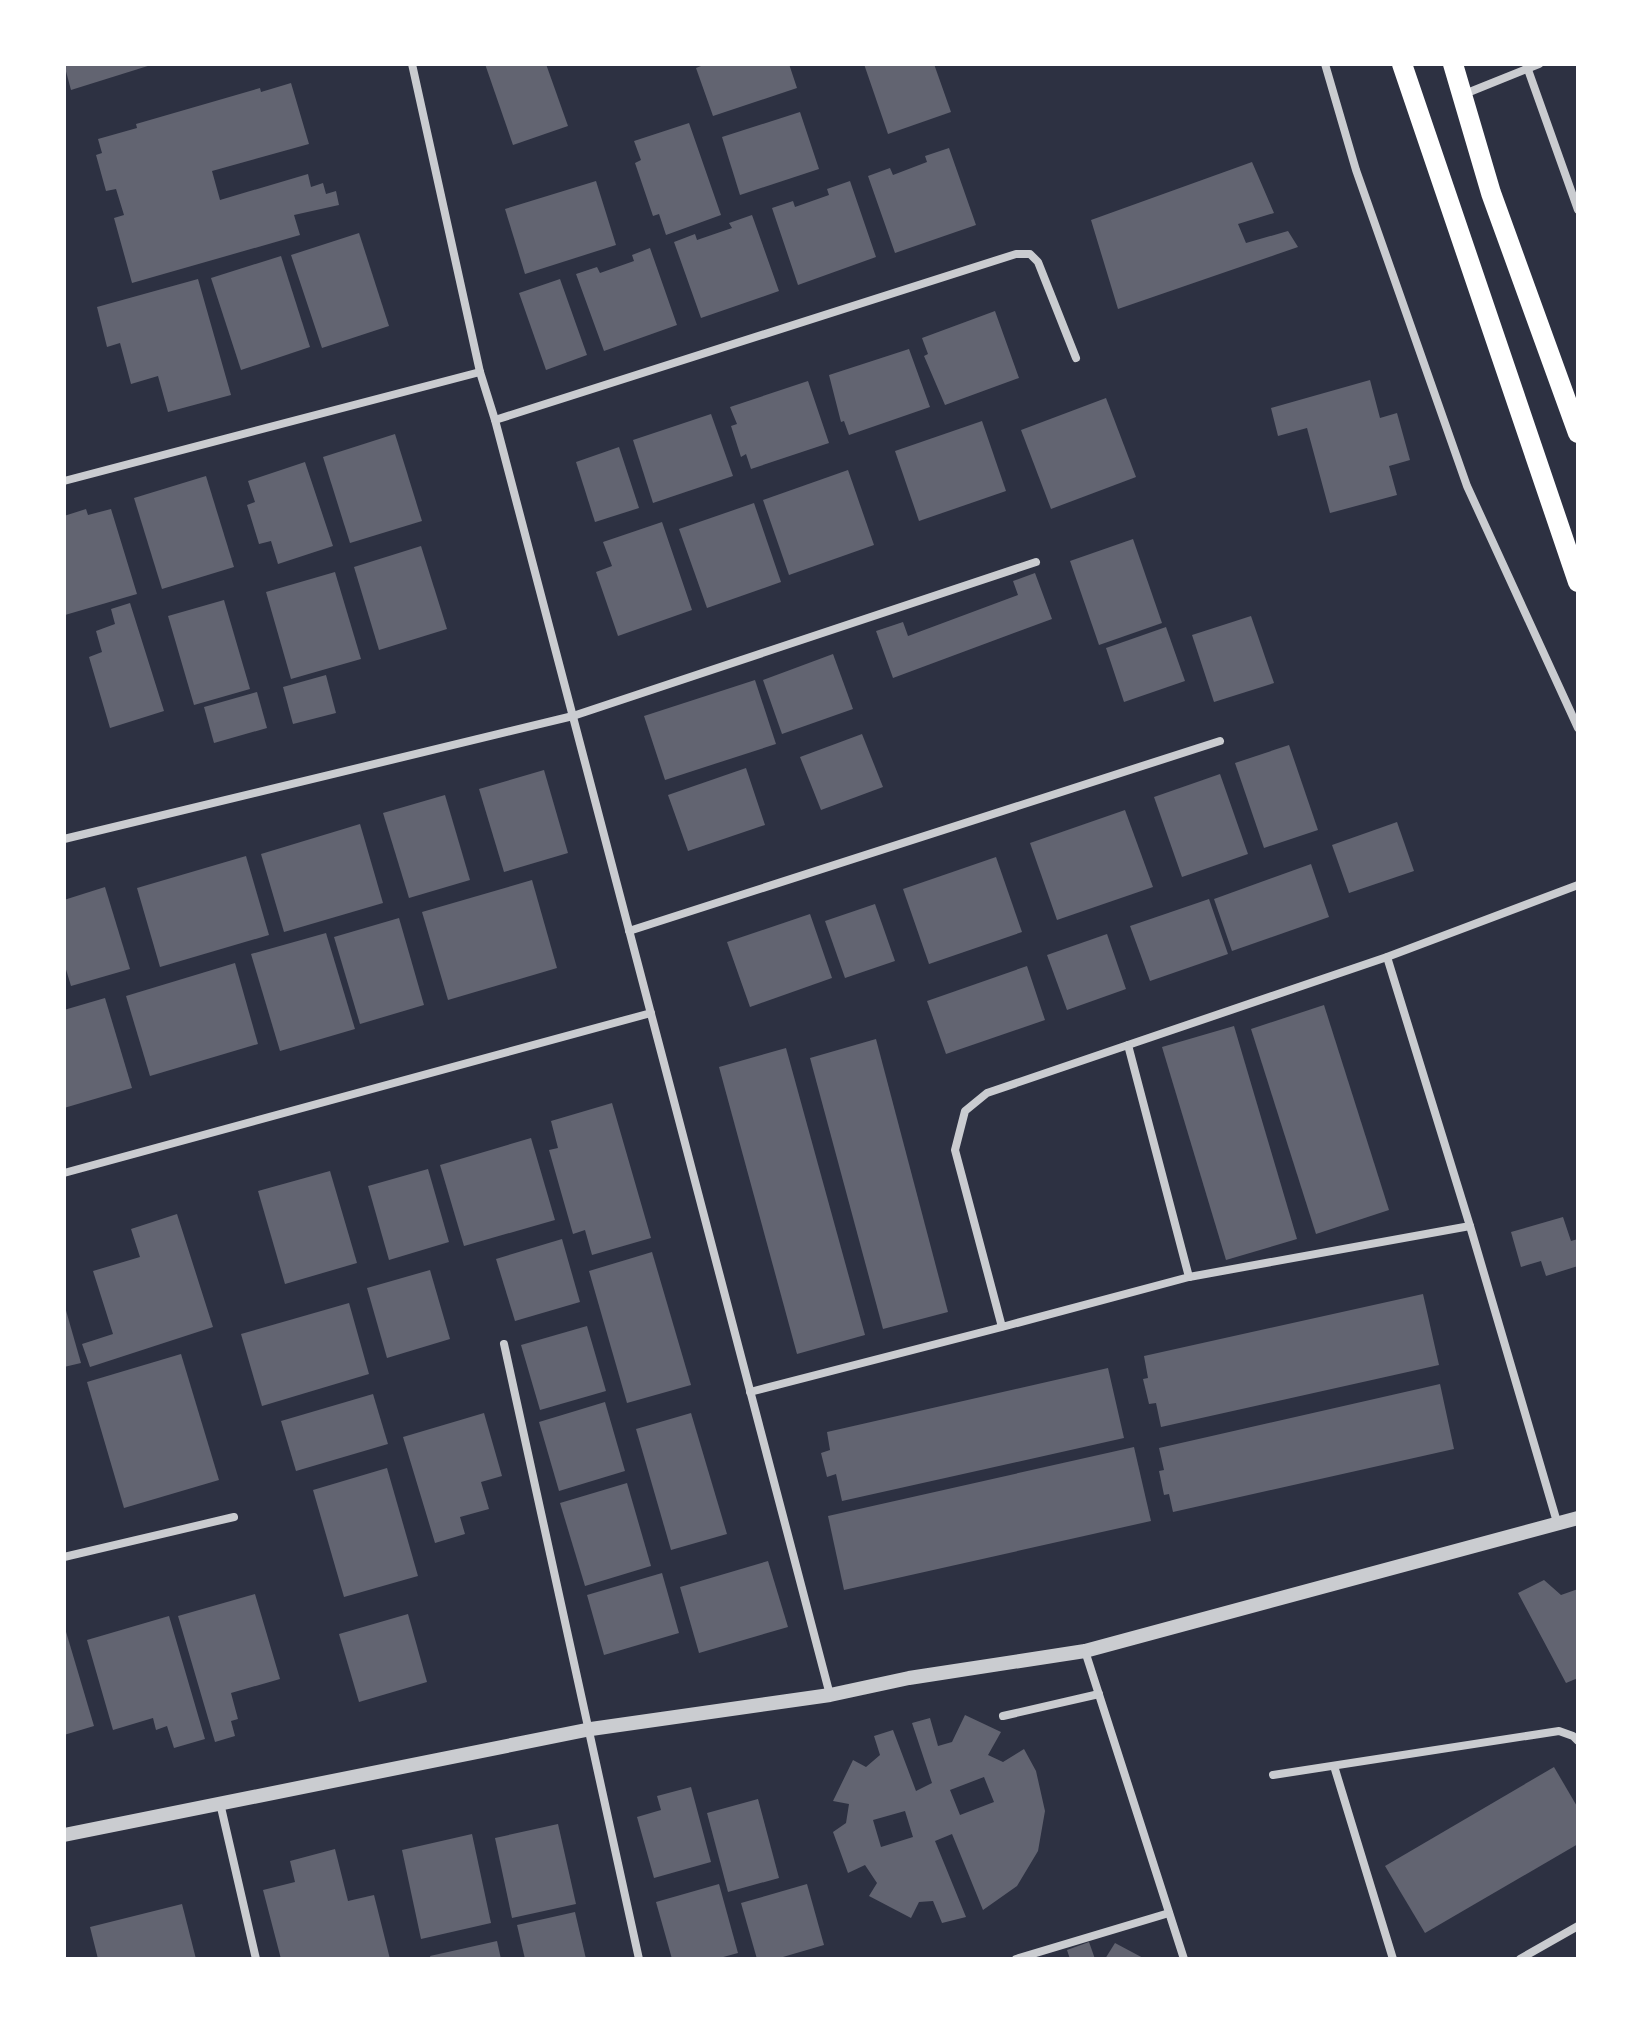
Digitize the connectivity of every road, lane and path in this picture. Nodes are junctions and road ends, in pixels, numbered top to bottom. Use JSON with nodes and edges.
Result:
{"nodes":[{"id":1,"x":412,"y":64,"type":"edge"},
{"id":2,"x":1325,"y":64,"type":"edge"},
{"id":3,"x":1402,"y":64,"type":"edge"},
{"id":4,"x":1453,"y":64,"type":"edge"},
{"id":5,"x":1539,"y":64,"type":"edge"},
{"id":6,"x":1527,"y":66,"type":"edge"},
{"id":7,"x":1462,"y":95,"type":"junction"},
{"id":8,"x":1578,"y":210,"type":"edge"},
{"id":9,"x":1076,"y":358,"type":"dead end"},
{"id":10,"x":480,"y":372,"type":"junction"},
{"id":11,"x":495,"y":420,"type":"junction"},
{"id":12,"x":1578,"y":433,"type":"edge"},
{"id":13,"x":64,"y":481,"type":"edge"},
{"id":14,"x":1036,"y":562,"type":"dead end"},
{"id":15,"x":1578,"y":582,"type":"edge"},
{"id":16,"x":573,"y":716,"type":"junction"},
{"id":17,"x":1578,"y":728,"type":"edge"},
{"id":18,"x":1220,"y":741,"type":"dead end"},
{"id":19,"x":64,"y":839,"type":"edge"},
{"id":20,"x":1578,"y":885,"type":"edge"},
{"id":21,"x":629,"y":931,"type":"junction"},
{"id":22,"x":1387,"y":957,"type":"junction"},
{"id":23,"x":651,"y":1013,"type":"junction"},
{"id":24,"x":1128,"y":1045,"type":"junction"},
{"id":25,"x":64,"y":1173,"type":"edge"},
{"id":26,"x":1470,"y":1226,"type":"junction"},
{"id":27,"x":1189,"y":1277,"type":"junction"},
{"id":28,"x":1002,"y":1327,"type":"junction"},
{"id":29,"x":504,"y":1344,"type":"dead end"},
{"id":30,"x":750,"y":1392,"type":"junction"},
{"id":31,"x":234,"y":1517,"type":"dead end"},
{"id":32,"x":1578,"y":1518,"type":"edge"},
{"id":33,"x":1557,"y":1522,"type":"junction"},
{"id":34,"x":64,"y":1557,"type":"edge"},
{"id":35,"x":1085,"y":1651,"type":"junction"},
{"id":36,"x":1099,"y":1694,"type":"junction"},
{"id":37,"x":830,"y":1695,"type":"junction"},
{"id":38,"x":1003,"y":1716,"type":"dead end"},
{"id":39,"x":591,"y":1729,"type":"junction"},
{"id":40,"x":1578,"y":1741,"type":"edge"},
{"id":41,"x":1334,"y":1766,"type":"junction"},
{"id":42,"x":1273,"y":1775,"type":"dead end"},
{"id":43,"x":220,"y":1803,"type":"junction"},
{"id":44,"x":64,"y":1835,"type":"edge"},
{"id":45,"x":1169,"y":1913,"type":"junction"},
{"id":46,"x":1578,"y":1926,"type":"edge"},
{"id":47,"x":256,"y":1959,"type":"edge"},
{"id":48,"x":639,"y":1959,"type":"edge"},
{"id":49,"x":1016,"y":1959,"type":"edge"},
{"id":50,"x":1184,"y":1959,"type":"edge"},
{"id":51,"x":1393,"y":1959,"type":"edge"},
{"id":52,"x":1520,"y":1959,"type":"edge"}],
"edges":[{"from":1,"to":10,"type":"street"},
{"from":2,"to":17,"type":"street"},
{"from":3,"to":15,"type":"main road"},
{"from":4,"to":7,"type":"main road"},
{"from":5,"to":6,"type":"street"},
{"from":6,"to":7,"type":"street"},
{"from":6,"to":8,"type":"street"},
{"from":7,"to":12,"type":"main road"},
{"from":9,"to":11,"type":"street"},
{"from":10,"to":11,"type":"street"},
{"from":10,"to":13,"type":"street"},
{"from":11,"to":16,"type":"street"},
{"from":14,"to":16,"type":"street"},
{"from":16,"to":19,"type":"street"},
{"from":16,"to":21,"type":"street"},
{"from":18,"to":21,"type":"street"},
{"from":20,"to":22,"type":"street"},
{"from":21,"to":23,"type":"street"},
{"from":22,"to":24,"type":"street"},
{"from":22,"to":26,"type":"street"},
{"from":23,"to":25,"type":"street"},
{"from":23,"to":30,"type":"street"},
{"from":24,"to":27,"type":"street"},
{"from":24,"to":28,"type":"street"},
{"from":26,"to":27,"type":"street"},
{"from":26,"to":33,"type":"street"},
{"from":27,"to":28,"type":"street"},
{"from":28,"to":30,"type":"street"},
{"from":29,"to":39,"type":"street"},
{"from":30,"to":37,"type":"street"},
{"from":31,"to":34,"type":"street"},
{"from":32,"to":33,"type":"street"},
{"from":33,"to":35,"type":"street"},
{"from":35,"to":36,"type":"street"},
{"from":35,"to":37,"type":"street"},
{"from":36,"to":38,"type":"street"},
{"from":36,"to":45,"type":"street"},
{"from":37,"to":39,"type":"street"},
{"from":39,"to":43,"type":"street"},
{"from":39,"to":48,"type":"street"},
{"from":40,"to":41,"type":"street"},
{"from":41,"to":42,"type":"street"},
{"from":41,"to":51,"type":"street"},
{"from":43,"to":44,"type":"street"},
{"from":43,"to":47,"type":"street"},
{"from":45,"to":49,"type":"street"},
{"from":45,"to":50,"type":"street"},
{"from":46,"to":52,"type":"street"}]}
